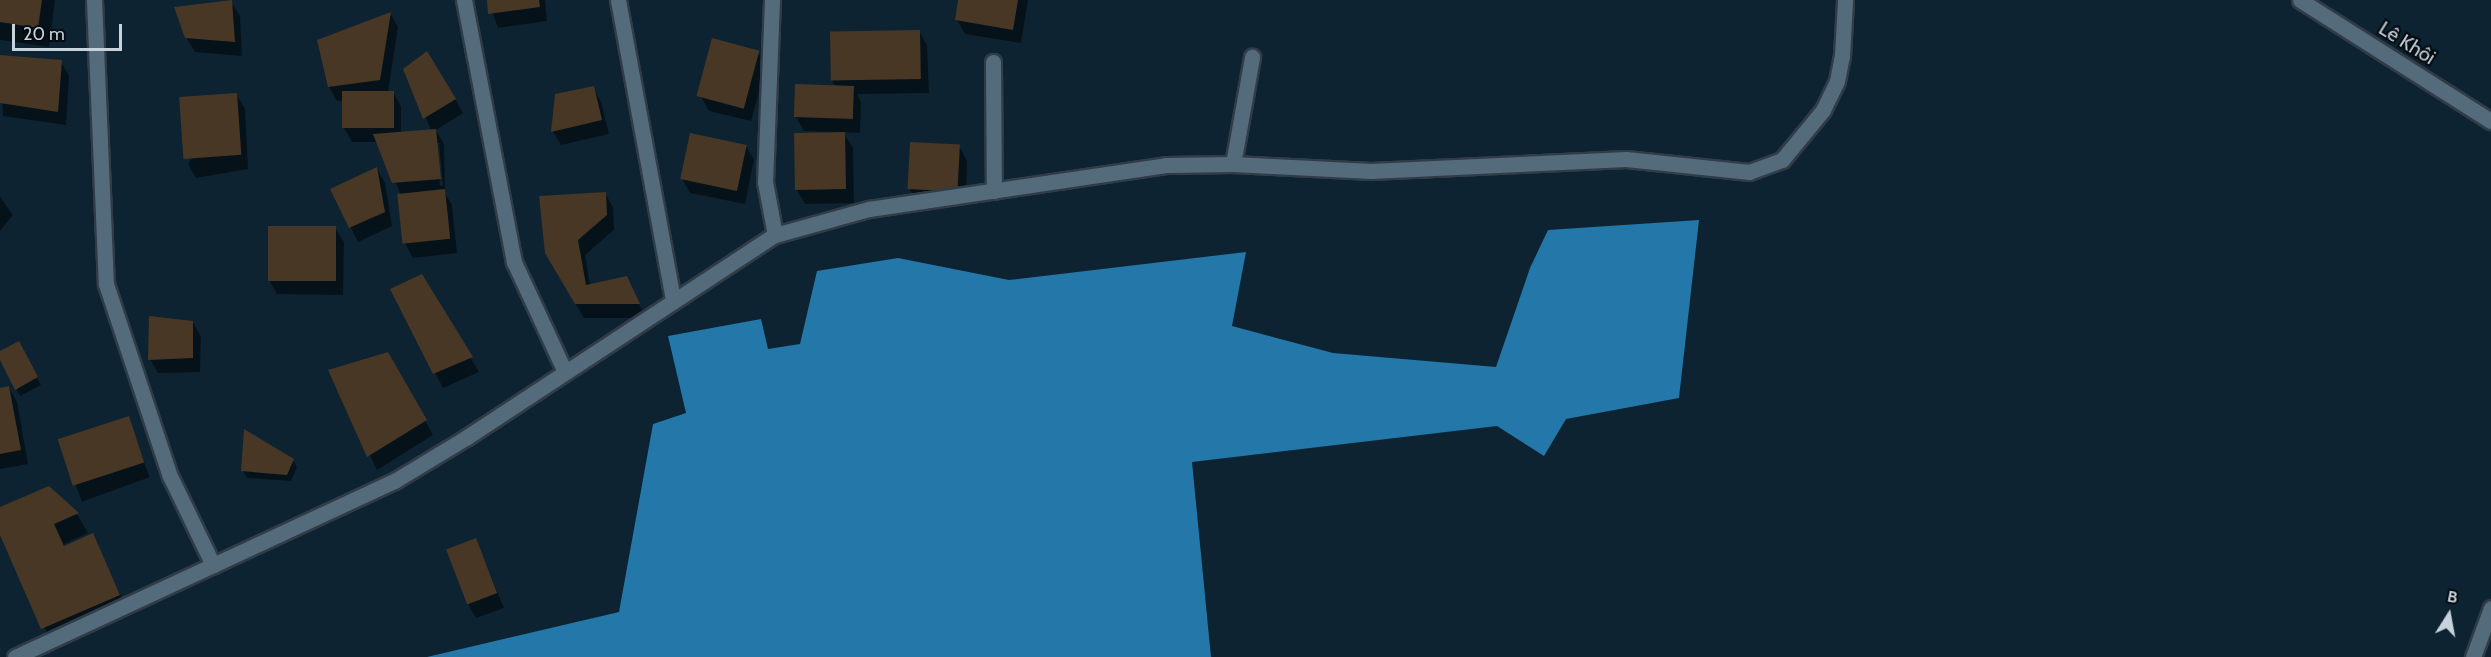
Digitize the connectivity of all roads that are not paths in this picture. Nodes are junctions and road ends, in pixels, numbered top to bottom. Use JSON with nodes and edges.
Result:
{"nodes":[{"id":1,"x":94,"y":0,"type":"edge"},
{"id":2,"x":464,"y":0,"type":"edge"},
{"id":3,"x":618,"y":0,"type":"edge"},
{"id":4,"x":772,"y":0,"type":"edge"},
{"id":5,"x":1845,"y":0,"type":"edge"},
{"id":6,"x":2300,"y":0,"type":"edge"},
{"id":7,"x":1252,"y":57,"type":"dead end"},
{"id":8,"x":993,"y":62,"type":"dead end"},
{"id":9,"x":2491,"y":121,"type":"edge"},
{"id":10,"x":1233,"y":164,"type":"junction"},
{"id":11,"x":994,"y":191,"type":"junction"},
{"id":12,"x":775,"y":235,"type":"junction"},
{"id":13,"x":673,"y":300,"type":"junction"},
{"id":14,"x":565,"y":372,"type":"junction"},
{"id":15,"x":213,"y":564,"type":"junction"},
{"id":16,"x":2491,"y":608,"type":"edge"},
{"id":17,"x":15,"y":657,"type":"edge"},
{"id":18,"x":2473,"y":657,"type":"edge"}],
"edges":[{"from":1,"to":15,"type":"street"},
{"from":2,"to":14,"type":"street"},
{"from":3,"to":13,"type":"street"},
{"from":4,"to":12,"type":"street"},
{"from":5,"to":10,"type":"street"},
{"from":6,"to":9,"type":"street","name":"Lê Khôi"},
{"from":7,"to":10,"type":"street"},
{"from":8,"to":11,"type":"street"},
{"from":10,"to":11,"type":"street"},
{"from":11,"to":12,"type":"street"},
{"from":12,"to":13,"type":"street"},
{"from":13,"to":14,"type":"street"},
{"from":14,"to":15,"type":"street"},
{"from":15,"to":17,"type":"street"},
{"from":16,"to":18,"type":"street"}]}
